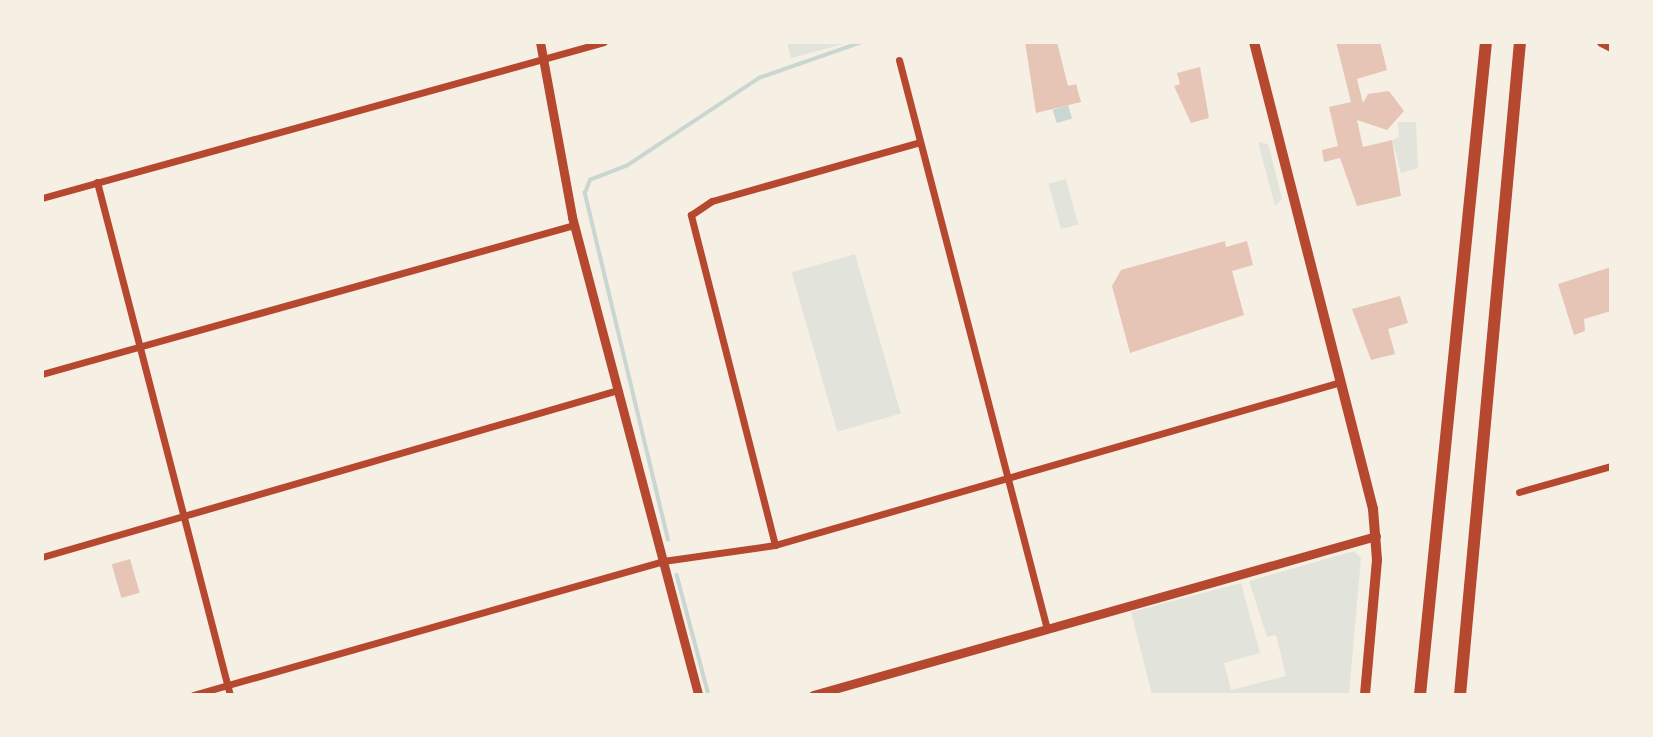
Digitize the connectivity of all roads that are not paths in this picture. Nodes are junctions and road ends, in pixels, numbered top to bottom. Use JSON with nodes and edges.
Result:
{"nodes":[{"id":1,"x":540,"y":42,"type":"edge"},
{"id":2,"x":604,"y":42,"type":"edge"},
{"id":3,"x":1254,"y":42,"type":"edge"},
{"id":4,"x":1486,"y":42,"type":"edge"},
{"id":5,"x":1520,"y":42,"type":"edge"},
{"id":6,"x":1601,"y":42,"type":"edge"},
{"id":7,"x":1611,"y":47,"type":"edge"},
{"id":8,"x":544,"y":59,"type":"junction"},
{"id":9,"x":898,"y":60,"type":"dead end"},
{"id":10,"x":920,"y":142,"type":"junction"},
{"id":11,"x":96,"y":182,"type":"junction"},
{"id":12,"x":42,"y":198,"type":"edge"},
{"id":13,"x":574,"y":225,"type":"junction"},
{"id":14,"x":140,"y":346,"type":"junction"},
{"id":15,"x":42,"y":374,"type":"edge"},
{"id":16,"x":1341,"y":382,"type":"junction"},
{"id":17,"x":618,"y":390,"type":"junction"},
{"id":18,"x":1611,"y":466,"type":"edge"},
{"id":19,"x":1008,"y":477,"type":"junction"},
{"id":20,"x":1519,"y":492,"type":"dead end"},
{"id":21,"x":183,"y":519,"type":"junction"},
{"id":22,"x":1376,"y":536,"type":"junction"},
{"id":23,"x":775,"y":545,"type":"junction"},
{"id":24,"x":42,"y":557,"type":"edge"},
{"id":25,"x":663,"y":561,"type":"junction"},
{"id":26,"x":1047,"y":629,"type":"junction"},
{"id":27,"x":228,"y":685,"type":"junction"},
{"id":28,"x":193,"y":695,"type":"edge"},
{"id":29,"x":230,"y":695,"type":"edge"},
{"id":30,"x":698,"y":695,"type":"edge"},
{"id":31,"x":813,"y":695,"type":"edge"},
{"id":32,"x":1365,"y":695,"type":"edge"},
{"id":33,"x":1420,"y":695,"type":"edge"},
{"id":34,"x":1460,"y":695,"type":"edge"}],
"edges":[{"from":1,"to":8,"type":"street"},
{"from":2,"to":8,"type":"street"},
{"from":3,"to":16,"type":"main road"},
{"from":4,"to":33,"type":"highway"},
{"from":5,"to":34,"type":"highway"},
{"from":6,"to":7,"type":"street"},
{"from":8,"to":11,"type":"street"},
{"from":8,"to":13,"type":"street"},
{"from":9,"to":10,"type":"street"},
{"from":10,"to":19,"type":"street"},
{"from":10,"to":23,"type":"street"},
{"from":11,"to":12,"type":"street"},
{"from":11,"to":14,"type":"street"},
{"from":13,"to":14,"type":"street"},
{"from":13,"to":17,"type":"street"},
{"from":14,"to":15,"type":"street"},
{"from":14,"to":21,"type":"street"},
{"from":16,"to":19,"type":"street"},
{"from":16,"to":22,"type":"main road"},
{"from":17,"to":21,"type":"street"},
{"from":17,"to":25,"type":"street"},
{"from":18,"to":20,"type":"street"},
{"from":19,"to":23,"type":"street"},
{"from":19,"to":26,"type":"street"},
{"from":21,"to":24,"type":"street"},
{"from":21,"to":27,"type":"street"},
{"from":22,"to":26,"type":"street"},
{"from":22,"to":32,"type":"main road"},
{"from":23,"to":25,"type":"street"},
{"from":25,"to":27,"type":"street"},
{"from":25,"to":30,"type":"street"},
{"from":26,"to":31,"type":"street"},
{"from":27,"to":28,"type":"street"},
{"from":27,"to":29,"type":"street"}]}
